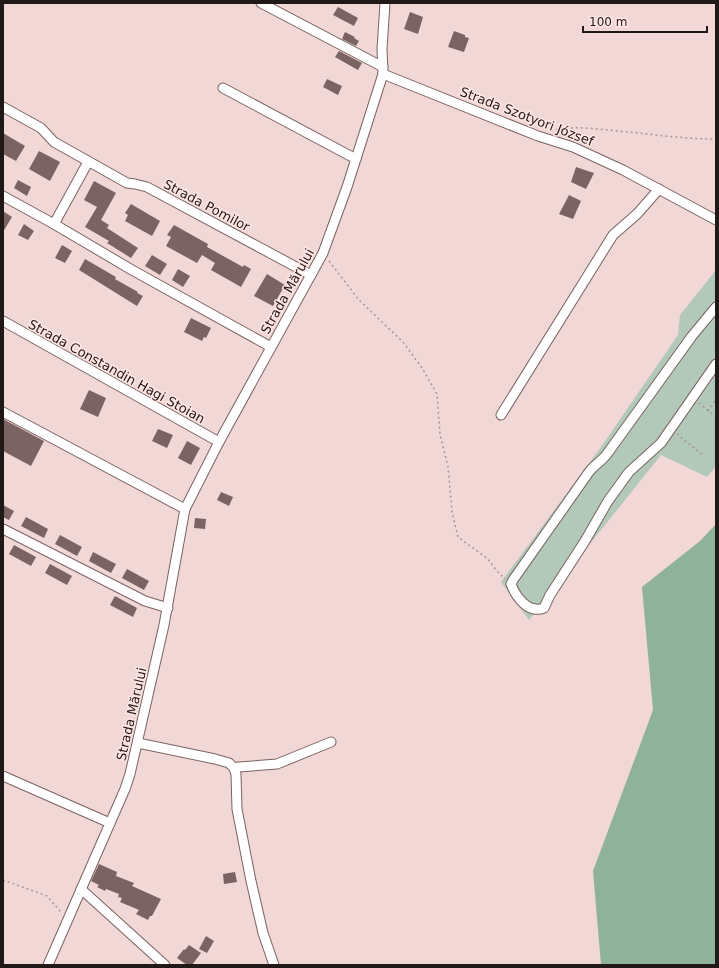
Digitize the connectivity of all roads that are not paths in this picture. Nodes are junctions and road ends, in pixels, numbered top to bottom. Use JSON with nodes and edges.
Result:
{"nodes":[{"id":1,"x":261,"y":3,"type":"edge"},
{"id":2,"x":385,"y":3,"type":"edge"},
{"id":3,"x":383,"y":71,"type":"junction"},
{"id":4,"x":222,"y":88,"type":"dead end"},
{"id":5,"x":3,"y":107,"type":"edge"},
{"id":6,"x":356,"y":159,"type":"junction"},
{"id":7,"x":88,"y":162,"type":"junction"},
{"id":8,"x":659,"y":189,"type":"junction"},
{"id":9,"x":3,"y":196,"type":"edge"},
{"id":10,"x":716,"y":220,"type":"edge"},
{"id":11,"x":54,"y":224,"type":"junction"},
{"id":12,"x":311,"y":276,"type":"junction"},
{"id":13,"x":716,"y":308,"type":"edge"},
{"id":14,"x":3,"y":321,"type":"edge"},
{"id":15,"x":271,"y":347,"type":"junction"},
{"id":16,"x":716,"y":364,"type":"edge"},
{"id":17,"x":3,"y":412,"type":"edge"},
{"id":18,"x":501,"y":415,"type":"dead end"},
{"id":19,"x":219,"y":442,"type":"junction"},
{"id":20,"x":185,"y":509,"type":"junction"},
{"id":21,"x":3,"y":529,"type":"edge"},
{"id":22,"x":168,"y":608,"type":"junction"},
{"id":23,"x":331,"y":742,"type":"dead end"},
{"id":24,"x":138,"y":743,"type":"junction"},
{"id":25,"x":234,"y":768,"type":"junction"},
{"id":26,"x":3,"y":776,"type":"edge"},
{"id":27,"x":110,"y":823,"type":"junction"},
{"id":28,"x":81,"y":889,"type":"junction"},
{"id":29,"x":162,"y":964,"type":"edge"},
{"id":30,"x":48,"y":965,"type":"edge"},
{"id":31,"x":274,"y":965,"type":"edge"}],
"edges":[{"from":1,"to":3,"type":"street","name":"Strada Szotyori József"},
{"from":2,"to":3,"type":"street"},
{"from":3,"to":6,"type":"street","name":"Strada Mărului"},
{"from":3,"to":8,"type":"street","name":"Strada Szotyori József"},
{"from":4,"to":6,"type":"street"},
{"from":5,"to":7,"type":"street","name":"Strada Pomilor"},
{"from":6,"to":12,"type":"street","name":"Strada Mărului"},
{"from":7,"to":11,"type":"street"},
{"from":7,"to":12,"type":"street","name":"Strada Pomilor"},
{"from":8,"to":10,"type":"street","name":"Strada Szotyori József"},
{"from":8,"to":18,"type":"street"},
{"from":9,"to":11,"type":"street"},
{"from":11,"to":15,"type":"street"},
{"from":12,"to":15,"type":"street","name":"Strada Mărului"},
{"from":13,"to":16,"type":"street"},
{"from":14,"to":19,"type":"street","name":"Strada Constandin Hagi Stoian"},
{"from":15,"to":19,"type":"street","name":"Strada Mărului"},
{"from":17,"to":20,"type":"street"},
{"from":19,"to":20,"type":"street","name":"Strada Mărului"},
{"from":20,"to":22,"type":"street","name":"Strada Mărului"},
{"from":21,"to":22,"type":"street"},
{"from":22,"to":24,"type":"street","name":"Strada Mărului"},
{"from":23,"to":25,"type":"street"},
{"from":24,"to":25,"type":"street"},
{"from":24,"to":27,"type":"street","name":"Strada Mărului"},
{"from":25,"to":31,"type":"street"},
{"from":26,"to":27,"type":"street"},
{"from":27,"to":28,"type":"street","name":"Strada Mărului"},
{"from":28,"to":29,"type":"street"},
{"from":28,"to":30,"type":"street","name":"Strada Mărului"}]}
